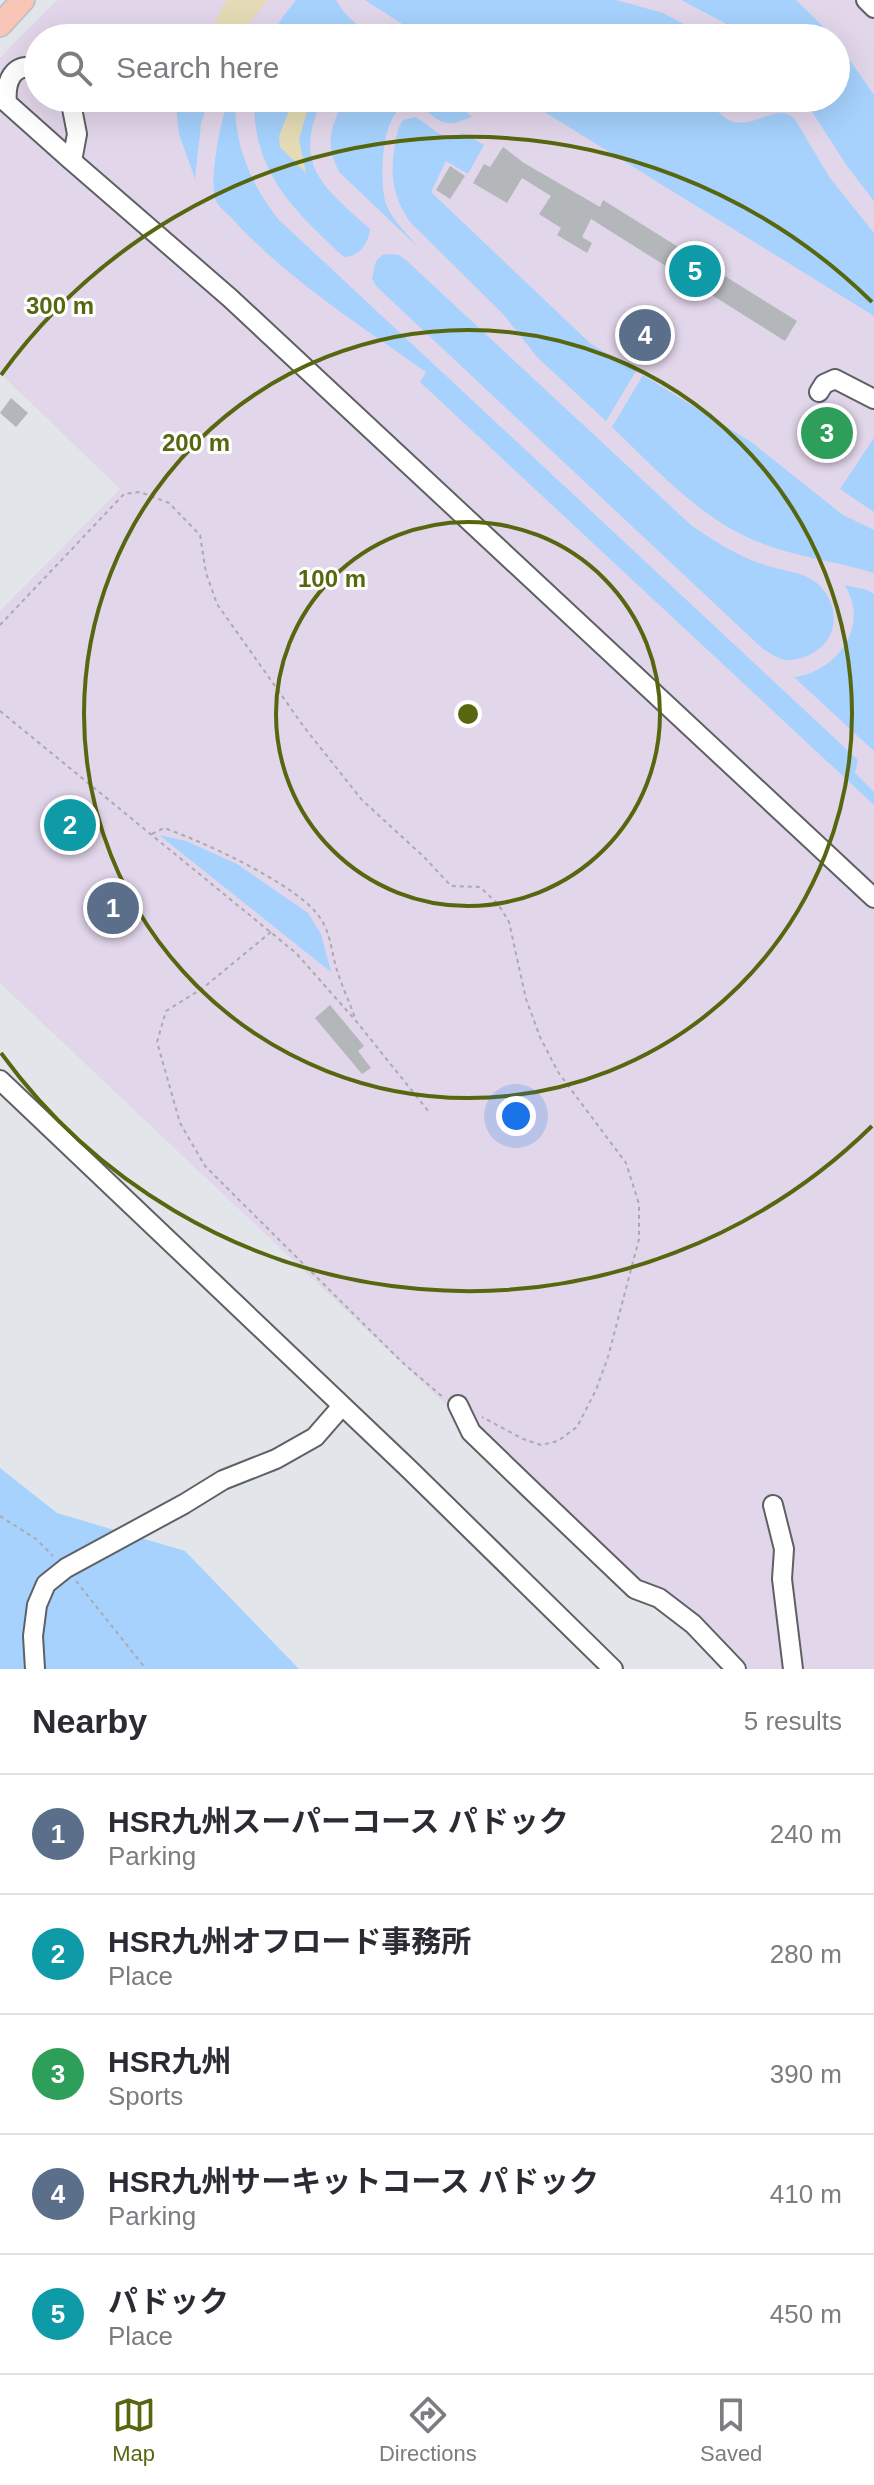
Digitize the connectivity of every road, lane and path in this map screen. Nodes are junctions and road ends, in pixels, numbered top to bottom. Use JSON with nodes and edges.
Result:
{"nodes":[{"id":1,"x":23,"y":0,"type":"edge"},
{"id":2,"x":866,"y":0,"type":"edge"},
{"id":3,"x":874,"y":8,"type":"edge"},
{"id":4,"x":0,"y":25,"type":"edge"},
{"id":5,"x":24,"y":68,"type":"edge"},
{"id":6,"x":73,"y":112,"type":"edge"},
{"id":7,"x":72,"y":161,"type":"junction"},
{"id":8,"x":819,"y":392,"type":"dead end"},
{"id":9,"x":874,"y":399,"type":"edge"},
{"id":10,"x":0,"y":625,"type":"edge"},
{"id":11,"x":0,"y":711,"type":"edge"},
{"id":12,"x":151,"y":835,"type":"junction"},
{"id":13,"x":874,"y":898,"type":"edge"},
{"id":14,"x":271,"y":932,"type":"junction"},
{"id":15,"x":356,"y":1021,"type":"junction"},
{"id":16,"x":0,"y":1080,"type":"edge"},
{"id":17,"x":429,"y":1112,"type":"dead end"},
{"id":18,"x":458,"y":1405,"type":"junction"},
{"id":19,"x":342,"y":1406,"type":"junction"},
{"id":20,"x":773,"y":1505,"type":"dead end"},
{"id":21,"x":0,"y":1516,"type":"edge"},
{"id":22,"x":66,"y":1568,"type":"junction"},
{"id":23,"x":35,"y":1669,"type":"edge"},
{"id":24,"x":146,"y":1669,"type":"edge"},
{"id":25,"x":613,"y":1669,"type":"edge"},
{"id":26,"x":736,"y":1669,"type":"edge"},
{"id":27,"x":793,"y":1669,"type":"edge"}],
"edges":[{"from":1,"to":4,"type":"main road"},
{"from":2,"to":3,"type":"street"},
{"from":5,"to":7,"type":"street"},
{"from":6,"to":7,"type":"street"},
{"from":7,"to":13,"type":"street"},
{"from":8,"to":9,"type":"street"},
{"from":10,"to":18,"type":"path"},
{"from":11,"to":12,"type":"path"},
{"from":12,"to":14,"type":"path"},
{"from":12,"to":15,"type":"path"},
{"from":14,"to":15,"type":"path"},
{"from":14,"to":18,"type":"path"},
{"from":15,"to":17,"type":"path"},
{"from":16,"to":19,"type":"street"},
{"from":18,"to":26,"type":"street"},
{"from":19,"to":22,"type":"street"},
{"from":19,"to":25,"type":"street"},
{"from":20,"to":27,"type":"street"},
{"from":21,"to":22,"type":"path"},
{"from":22,"to":23,"type":"street"},
{"from":22,"to":24,"type":"path"}]}
